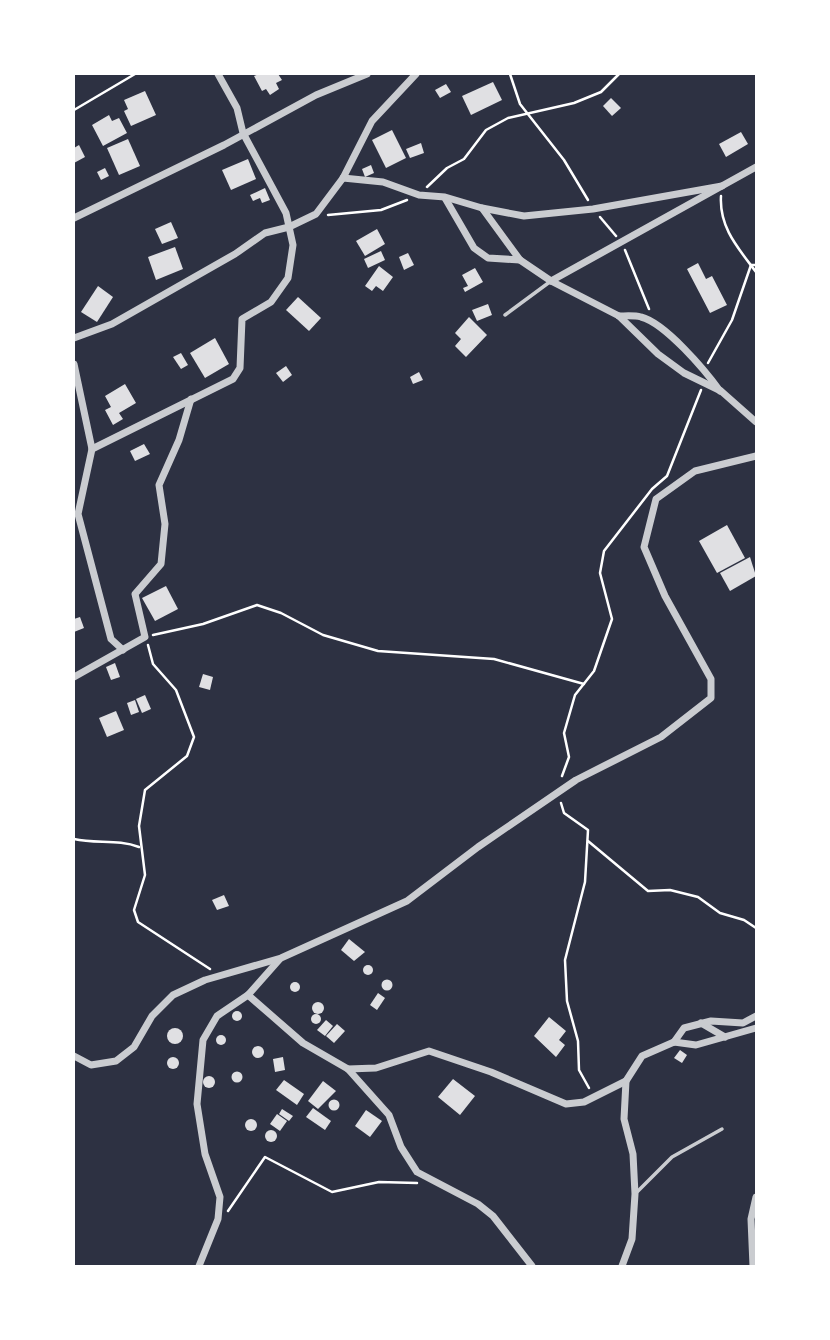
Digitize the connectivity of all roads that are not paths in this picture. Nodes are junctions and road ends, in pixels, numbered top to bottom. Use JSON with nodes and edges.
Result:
{"nodes":[{"id":1,"x":218,"y":74,"type":"edge"},
{"id":2,"x":367,"y":74,"type":"edge"},
{"id":3,"x":416,"y":74,"type":"edge"},
{"id":4,"x":243,"y":133,"type":"junction"},
{"id":5,"x":757,"y":167,"type":"edge"},
{"id":6,"x":343,"y":178,"type":"junction"},
{"id":7,"x":722,"y":186,"type":"junction"},
{"id":8,"x":445,"y":197,"type":"junction"},
{"id":9,"x":482,"y":208,"type":"junction"},
{"id":10,"x":74,"y":218,"type":"edge"},
{"id":11,"x":289,"y":227,"type":"junction"},
{"id":12,"x":520,"y":260,"type":"junction"},
{"id":13,"x":551,"y":281,"type":"junction"},
{"id":14,"x":505,"y":315,"type":"dead end"},
{"id":15,"x":619,"y":316,"type":"junction"},
{"id":16,"x":74,"y":338,"type":"edge"},
{"id":17,"x":74,"y":364,"type":"edge"},
{"id":18,"x":721,"y":391,"type":"junction"},
{"id":19,"x":191,"y":399,"type":"junction"},
{"id":20,"x":757,"y":422,"type":"edge"},
{"id":21,"x":92,"y":449,"type":"junction"},
{"id":22,"x":757,"y":456,"type":"edge"},
{"id":23,"x":123,"y":650,"type":"junction"},
{"id":24,"x":74,"y":677,"type":"edge"},
{"id":25,"x":281,"y":958,"type":"junction"},
{"id":26,"x":248,"y":995,"type":"junction"},
{"id":27,"x":757,"y":1016,"type":"edge"},
{"id":28,"x":701,"y":1023,"type":"junction"},
{"id":29,"x":757,"y":1028,"type":"edge"},
{"id":30,"x":724,"y":1037,"type":"junction"},
{"id":31,"x":674,"y":1042,"type":"junction"},
{"id":32,"x":74,"y":1056,"type":"edge"},
{"id":33,"x":348,"y":1069,"type":"junction"},
{"id":34,"x":626,"y":1082,"type":"junction"},
{"id":35,"x":722,"y":1129,"type":"dead end"},
{"id":36,"x":635,"y":1194,"type":"junction"},
{"id":37,"x":756,"y":1200,"type":"edge"},
{"id":38,"x":199,"y":1266,"type":"edge"},
{"id":39,"x":532,"y":1266,"type":"edge"},
{"id":40,"x":622,"y":1266,"type":"edge"},
{"id":41,"x":753,"y":1266,"type":"edge"}],
"edges":[{"from":1,"to":4,"type":"street"},
{"from":2,"to":4,"type":"street"},
{"from":3,"to":6,"type":"street"},
{"from":4,"to":10,"type":"street"},
{"from":4,"to":11,"type":"street"},
{"from":5,"to":7,"type":"street"},
{"from":6,"to":8,"type":"street"},
{"from":6,"to":11,"type":"street"},
{"from":7,"to":9,"type":"street"},
{"from":7,"to":13,"type":"street"},
{"from":8,"to":9,"type":"street"},
{"from":8,"to":12,"type":"street"},
{"from":9,"to":12,"type":"street"},
{"from":11,"to":16,"type":"street"},
{"from":11,"to":19,"type":"street"},
{"from":12,"to":13,"type":"street"},
{"from":13,"to":14,"type":"lane"},
{"from":13,"to":15,"type":"street"},
{"from":15,"to":18,"type":"street"},
{"from":15,"to":18,"type":"street"},
{"from":17,"to":21,"type":"street"},
{"from":18,"to":20,"type":"street"},
{"from":19,"to":21,"type":"street"},
{"from":19,"to":23,"type":"street"},
{"from":21,"to":23,"type":"street"},
{"from":22,"to":25,"type":"street"},
{"from":23,"to":24,"type":"street"},
{"from":25,"to":26,"type":"street"},
{"from":25,"to":32,"type":"street"},
{"from":26,"to":33,"type":"street"},
{"from":26,"to":38,"type":"street"},
{"from":27,"to":28,"type":"street"},
{"from":28,"to":30,"type":"street"},
{"from":28,"to":31,"type":"street"},
{"from":29,"to":30,"type":"street"},
{"from":30,"to":31,"type":"street"},
{"from":31,"to":34,"type":"street"},
{"from":33,"to":34,"type":"street"},
{"from":33,"to":39,"type":"street"},
{"from":34,"to":36,"type":"street"},
{"from":35,"to":36,"type":"lane"},
{"from":36,"to":40,"type":"street"},
{"from":37,"to":41,"type":"street"}]}
